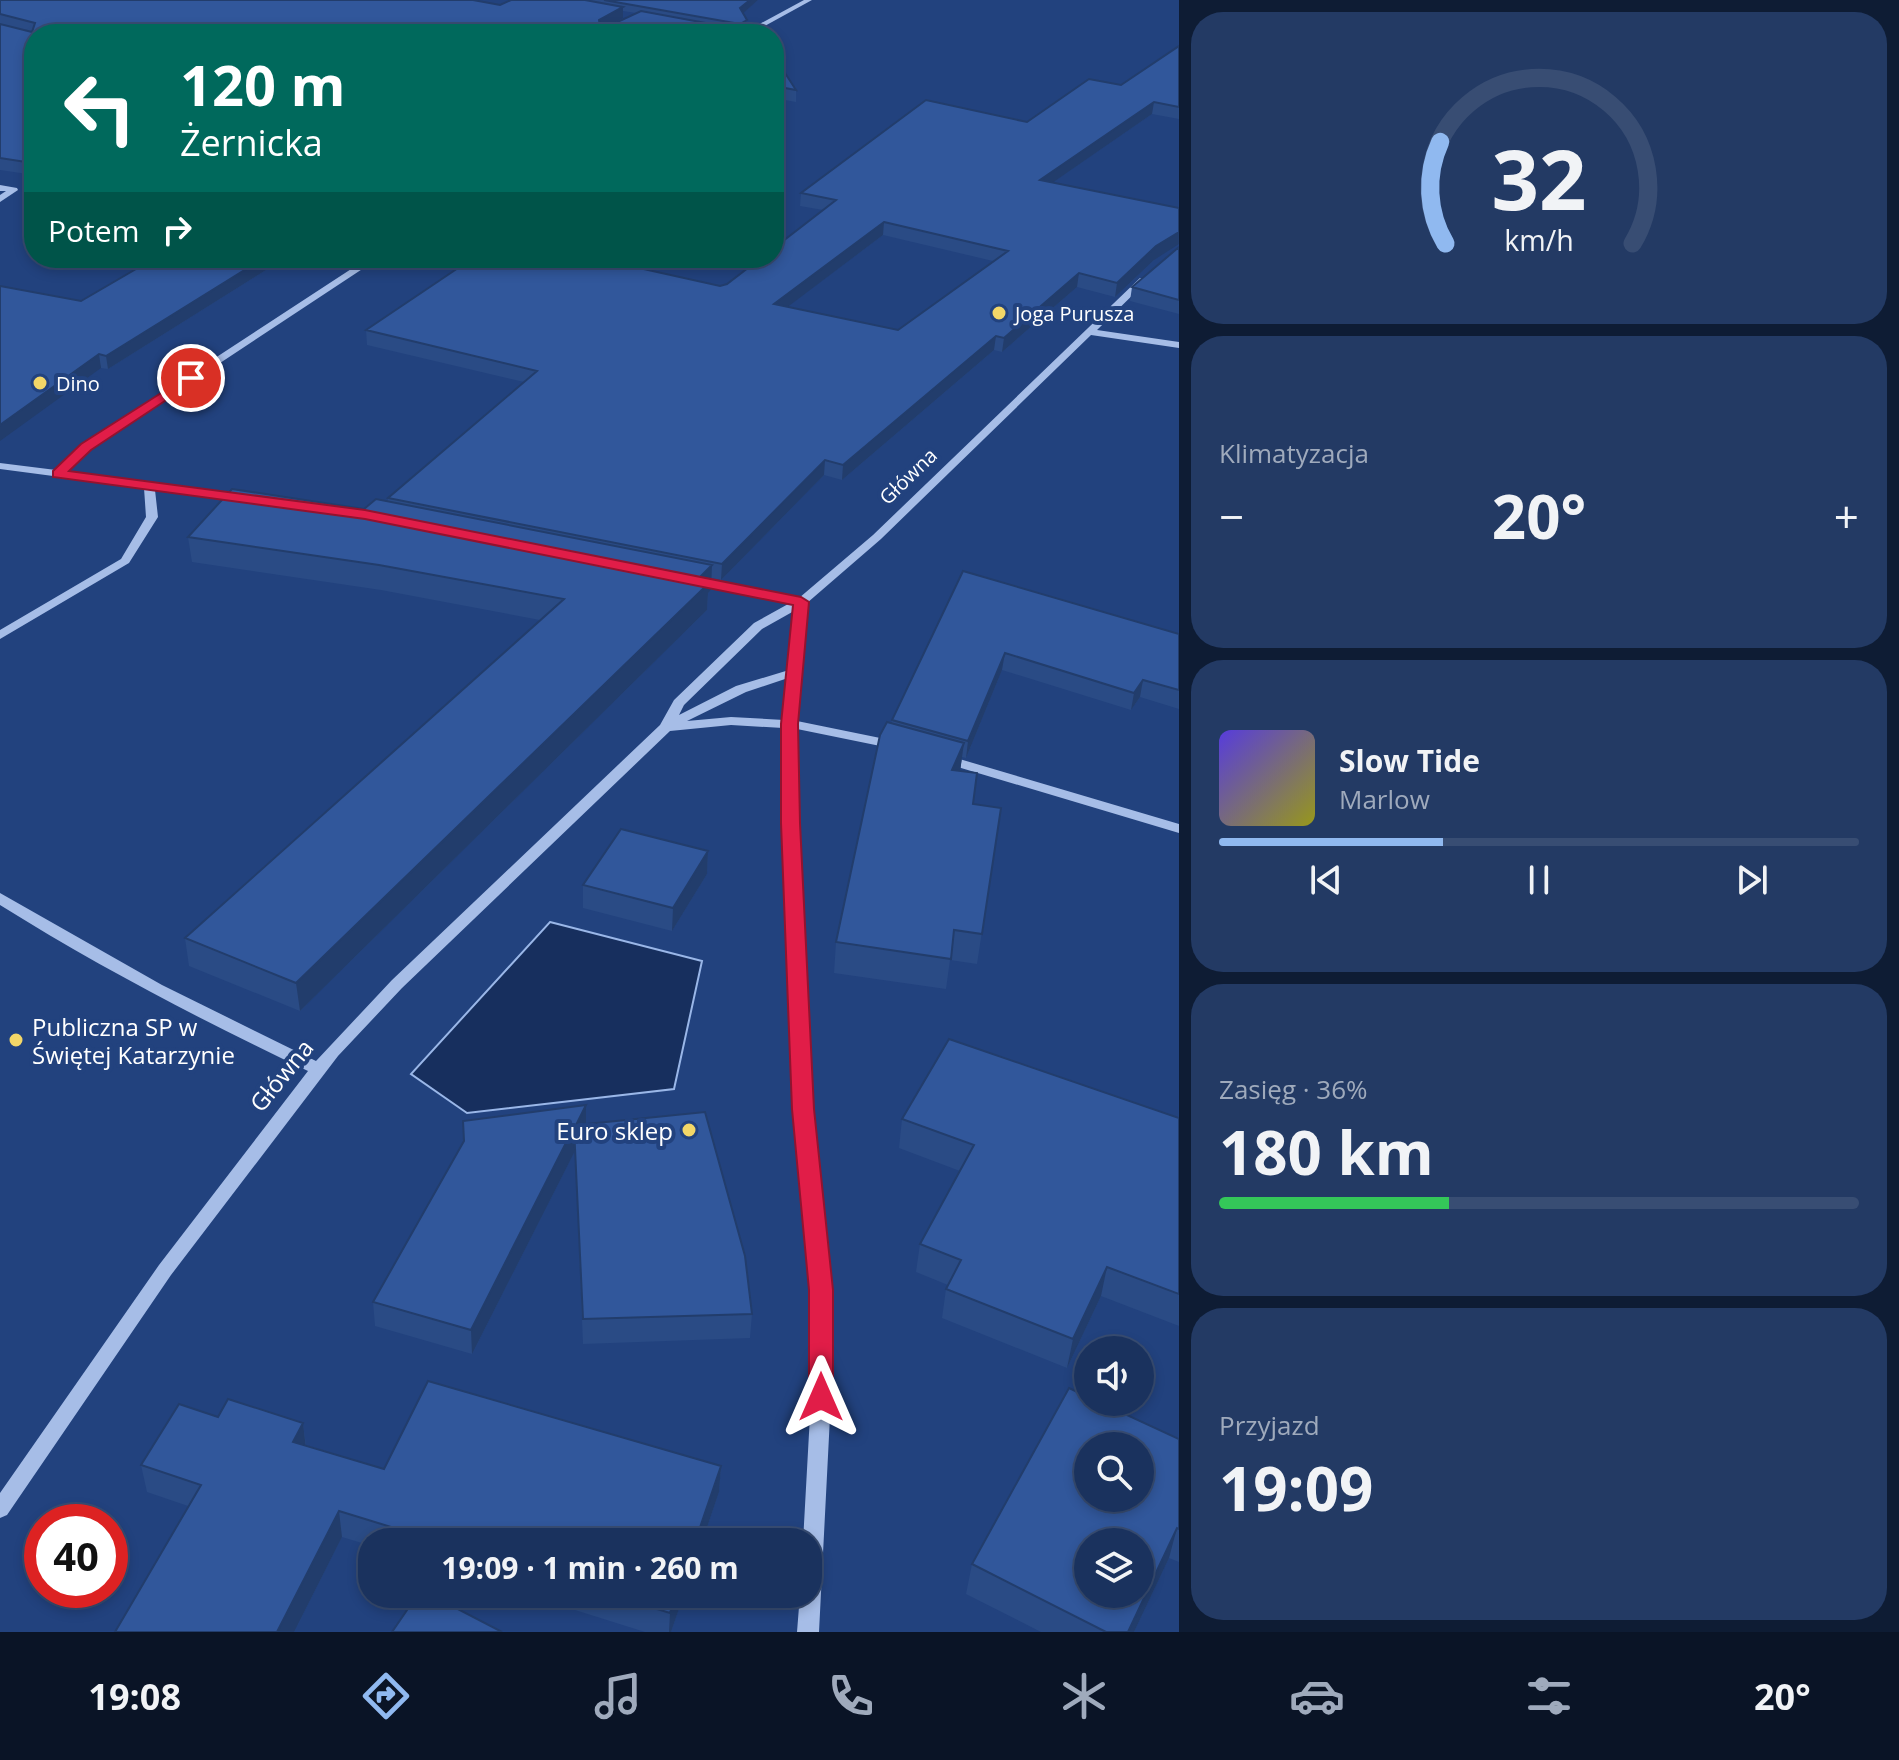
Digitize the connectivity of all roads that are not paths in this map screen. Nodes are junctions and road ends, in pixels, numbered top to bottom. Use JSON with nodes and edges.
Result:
{"nodes":[{"id":1,"x":809,"y":0,"type":"edge"},
{"id":2,"x":764,"y":24,"type":"edge"},
{"id":3,"x":0,"y":188,"type":"edge"},
{"id":4,"x":0,"y":199,"type":"edge"},
{"id":5,"x":359,"y":268,"type":"edge"},
{"id":6,"x":1149,"y":274,"type":"edge"},
{"id":7,"x":1088,"y":332,"type":"junction"},
{"id":8,"x":1179,"y":345,"type":"edge"},
{"id":9,"x":0,"y":466,"type":"edge"},
{"id":10,"x":58,"y":474,"type":"junction"},
{"id":11,"x":149,"y":484,"type":"junction"},
{"id":12,"x":258,"y":500,"type":"edge"},
{"id":13,"x":679,"y":578,"type":"edge"},
{"id":14,"x":801,"y":602,"type":"junction"},
{"id":15,"x":0,"y":635,"type":"edge"},
{"id":16,"x":795,"y":672,"type":"junction"},
{"id":17,"x":790,"y":724,"type":"junction"},
{"id":18,"x":666,"y":727,"type":"junction"},
{"id":19,"x":914,"y":750,"type":"edge"},
{"id":20,"x":929,"y":755,"type":"edge"},
{"id":21,"x":1179,"y":829,"type":"edge"},
{"id":22,"x":0,"y":898,"type":"edge"},
{"id":23,"x":318,"y":1069,"type":"junction"},
{"id":24,"x":0,"y":1509,"type":"edge"},
{"id":25,"x":808,"y":1632,"type":"edge"}],
"edges":[{"from":1,"to":2,"type":"street"},
{"from":3,"to":4,"type":"street"},
{"from":5,"to":10,"type":"street"},
{"from":6,"to":7,"type":"street","name":"Główna"},
{"from":7,"to":8,"type":"street"},
{"from":7,"to":14,"type":"street","name":"Główna"},
{"from":9,"to":10,"type":"street"},
{"from":10,"to":11,"type":"street"},
{"from":11,"to":12,"type":"street"},
{"from":11,"to":15,"type":"street"},
{"from":13,"to":14,"type":"street"},
{"from":14,"to":16,"type":"street"},
{"from":14,"to":18,"type":"street","name":"Główna"},
{"from":16,"to":17,"type":"street"},
{"from":16,"to":18,"type":"street","name":"Główna"},
{"from":17,"to":18,"type":"street"},
{"from":17,"to":19,"type":"street"},
{"from":17,"to":25,"type":"street"},
{"from":18,"to":23,"type":"street","name":"Główna"},
{"from":20,"to":21,"type":"street"},
{"from":22,"to":23,"type":"street"},
{"from":23,"to":24,"type":"street","name":"Główna"}]}
